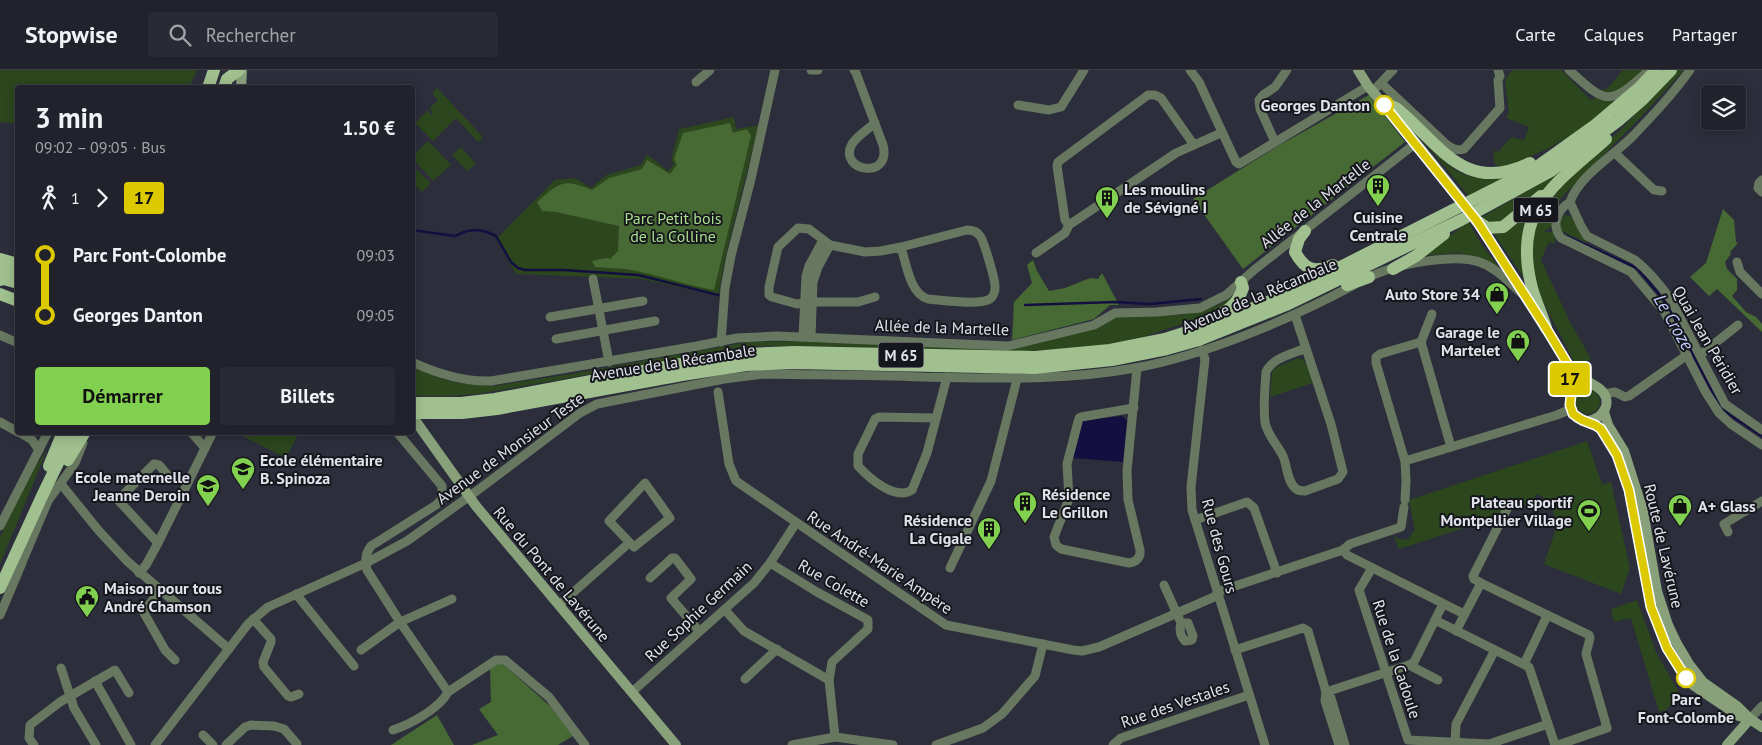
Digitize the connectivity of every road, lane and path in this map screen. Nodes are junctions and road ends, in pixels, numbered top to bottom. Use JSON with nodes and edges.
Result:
{"nodes":[{"id":1,"x":214,"y":70,"type":"edge"},
{"id":2,"x":226,"y":70,"type":"edge"},
{"id":3,"x":240,"y":70,"type":"edge"},
{"id":4,"x":710,"y":70,"type":"edge"},
{"id":5,"x":775,"y":70,"type":"edge"},
{"id":6,"x":811,"y":70,"type":"edge"},
{"id":7,"x":818,"y":70,"type":"edge"},
{"id":8,"x":854,"y":70,"type":"edge"},
{"id":9,"x":1084,"y":70,"type":"edge"},
{"id":10,"x":1190,"y":70,"type":"edge"},
{"id":11,"x":1287,"y":70,"type":"edge"},
{"id":12,"x":1358,"y":70,"type":"edge"},
{"id":13,"x":1393,"y":70,"type":"edge"},
{"id":14,"x":1569,"y":70,"type":"edge"},
{"id":15,"x":1648,"y":70,"type":"edge"},
{"id":16,"x":1656,"y":70,"type":"edge"},
{"id":17,"x":1670,"y":70,"type":"edge"},
{"id":18,"x":1690,"y":70,"type":"edge"},
{"id":19,"x":1499,"y":73,"type":"edge"},
{"id":20,"x":696,"y":82,"type":"dead end"},
{"id":21,"x":1381,"y":83,"type":"junction"},
{"id":22,"x":211,"y":85,"type":"edge"},
{"id":23,"x":213,"y":85,"type":"edge"},
{"id":24,"x":225,"y":85,"type":"edge"},
{"id":25,"x":241,"y":85,"type":"edge"},
{"id":26,"x":1370,"y":89,"type":"junction"},
{"id":27,"x":1018,"y":105,"type":"dead end"},
{"id":28,"x":1385,"y":106,"type":"junction"},
{"id":29,"x":1618,"y":120,"type":"junction"},
{"id":30,"x":875,"y":123,"type":"junction"},
{"id":31,"x":1221,"y":133,"type":"junction"},
{"id":32,"x":1575,"y":141,"type":"junction"},
{"id":33,"x":1275,"y":142,"type":"junction"},
{"id":34,"x":1416,"y":143,"type":"junction"},
{"id":35,"x":1194,"y":145,"type":"junction"},
{"id":36,"x":1615,"y":153,"type":"junction"},
{"id":37,"x":1762,"y":180,"type":"edge"},
{"id":38,"x":1551,"y":190,"type":"junction"},
{"id":39,"x":1662,"y":191,"type":"dead end"},
{"id":40,"x":1762,"y":192,"type":"edge"},
{"id":41,"x":1570,"y":202,"type":"junction"},
{"id":42,"x":1472,"y":208,"type":"junction"},
{"id":43,"x":1461,"y":220,"type":"junction"},
{"id":44,"x":1069,"y":224,"type":"junction"},
{"id":45,"x":1305,"y":231,"type":"junction"},
{"id":46,"x":827,"y":242,"type":"junction"},
{"id":47,"x":901,"y":247,"type":"junction"},
{"id":48,"x":1036,"y":253,"type":"dead end"},
{"id":49,"x":1368,"y":254,"type":"junction"},
{"id":50,"x":0,"y":259,"type":"edge"},
{"id":51,"x":1737,"y":262,"type":"dead end"},
{"id":52,"x":15,"y":263,"type":"edge"},
{"id":53,"x":0,"y":269,"type":"edge"},
{"id":54,"x":1393,"y":269,"type":"junction"},
{"id":55,"x":15,"y":273,"type":"edge"},
{"id":56,"x":1369,"y":277,"type":"joint"},
{"id":57,"x":593,"y":279,"type":"dead end"},
{"id":58,"x":0,"y":280,"type":"edge"},
{"id":59,"x":15,"y":282,"type":"edge"},
{"id":60,"x":1242,"y":282,"type":"junction"},
{"id":61,"x":0,"y":294,"type":"edge"},
{"id":62,"x":1762,"y":294,"type":"edge"},
{"id":63,"x":875,"y":297,"type":"dead end"},
{"id":64,"x":15,"y":300,"type":"edge"},
{"id":65,"x":643,"y":301,"type":"dead end"},
{"id":66,"x":808,"y":303,"type":"junction"},
{"id":67,"x":1531,"y":304,"type":"junction"},
{"id":68,"x":598,"y":309,"type":"junction"},
{"id":69,"x":1290,"y":310,"type":"junction"},
{"id":70,"x":1432,"y":314,"type":"dead end"},
{"id":71,"x":550,"y":317,"type":"dead end"},
{"id":72,"x":655,"y":321,"type":"dead end"},
{"id":73,"x":1738,"y":326,"type":"dead end"},
{"id":74,"x":1546,"y":328,"type":"junction"},
{"id":75,"x":603,"y":330,"type":"junction"},
{"id":76,"x":0,"y":335,"type":"edge"},
{"id":77,"x":807,"y":337,"type":"junction"},
{"id":78,"x":556,"y":339,"type":"dead end"},
{"id":79,"x":1165,"y":339,"type":"junction"},
{"id":80,"x":15,"y":342,"type":"edge"},
{"id":81,"x":721,"y":342,"type":"junction"},
{"id":82,"x":1421,"y":342,"type":"junction"},
{"id":83,"x":1306,"y":348,"type":"junction"},
{"id":84,"x":1202,"y":350,"type":"junction"},
{"id":85,"x":1687,"y":354,"type":"junction"},
{"id":86,"x":1700,"y":355,"type":"junction"},
{"id":87,"x":609,"y":362,"type":"junction"},
{"id":88,"x":415,"y":363,"type":"edge"},
{"id":89,"x":1567,"y":363,"type":"junction"},
{"id":90,"x":1137,"y":368,"type":"junction"},
{"id":91,"x":947,"y":377,"type":"junction"},
{"id":92,"x":724,"y":379,"type":"junction"},
{"id":93,"x":1017,"y":379,"type":"junction"},
{"id":94,"x":708,"y":382,"type":"junction"},
{"id":95,"x":1593,"y":385,"type":"junction"},
{"id":96,"x":718,"y":392,"type":"junction"},
{"id":97,"x":1604,"y":394,"type":"junction"},
{"id":98,"x":1571,"y":396,"type":"junction"},
{"id":99,"x":1134,"y":408,"type":"junction"},
{"id":100,"x":1571,"y":409,"type":"junction"},
{"id":101,"x":417,"y":410,"type":"edge"},
{"id":102,"x":1604,"y":412,"type":"junction"},
{"id":103,"x":936,"y":418,"type":"junction"},
{"id":104,"x":1587,"y":421,"type":"junction"},
{"id":105,"x":0,"y":422,"type":"edge"},
{"id":106,"x":15,"y":430,"type":"edge"},
{"id":107,"x":1762,"y":430,"type":"edge"},
{"id":108,"x":23,"y":435,"type":"edge"},
{"id":109,"x":46,"y":435,"type":"edge"},
{"id":110,"x":62,"y":435,"type":"edge"},
{"id":111,"x":79,"y":435,"type":"edge"},
{"id":112,"x":80,"y":435,"type":"edge"},
{"id":113,"x":193,"y":435,"type":"edge"},
{"id":114,"x":212,"y":435,"type":"edge"},
{"id":115,"x":400,"y":435,"type":"edge"},
{"id":116,"x":1762,"y":445,"type":"edge"},
{"id":117,"x":1452,"y":447,"type":"junction"},
{"id":118,"x":205,"y":448,"type":"junction"},
{"id":119,"x":39,"y":450,"type":"junction"},
{"id":120,"x":1405,"y":461,"type":"junction"},
{"id":121,"x":170,"y":478,"type":"dead end"},
{"id":122,"x":53,"y":487,"type":"junction"},
{"id":123,"x":469,"y":497,"type":"junction"},
{"id":124,"x":1762,"y":501,"type":"edge"},
{"id":125,"x":1507,"y":510,"type":"dead end"},
{"id":126,"x":1195,"y":520,"type":"junction"},
{"id":127,"x":796,"y":523,"type":"junction"},
{"id":128,"x":0,"y":526,"type":"edge"},
{"id":129,"x":1728,"y":532,"type":"dead end"},
{"id":130,"x":158,"y":543,"type":"junction"},
{"id":131,"x":629,"y":543,"type":"junction"},
{"id":132,"x":1343,"y":550,"type":"junction"},
{"id":133,"x":366,"y":563,"type":"junction"},
{"id":134,"x":770,"y":563,"type":"junction"},
{"id":135,"x":950,"y":568,"type":"dead end"},
{"id":136,"x":1372,"y":568,"type":"junction"},
{"id":137,"x":139,"y":573,"type":"junction"},
{"id":138,"x":1278,"y":573,"type":"junction"},
{"id":139,"x":650,"y":578,"type":"dead end"},
{"id":140,"x":2,"y":583,"type":"edge"},
{"id":141,"x":1481,"y":583,"type":"junction"},
{"id":142,"x":1164,"y":585,"type":"dead end"},
{"id":143,"x":160,"y":591,"type":"junction"},
{"id":144,"x":296,"y":594,"type":"junction"},
{"id":145,"x":1218,"y":594,"type":"junction"},
{"id":146,"x":452,"y":599,"type":"dead end"},
{"id":147,"x":1443,"y":604,"type":"junction"},
{"id":148,"x":559,"y":605,"type":"junction"},
{"id":149,"x":725,"y":610,"type":"junction"},
{"id":150,"x":1176,"y":612,"type":"junction"},
{"id":151,"x":1464,"y":614,"type":"junction"},
{"id":152,"x":0,"y":615,"type":"edge"},
{"id":153,"x":1547,"y":616,"type":"junction"},
{"id":154,"x":253,"y":619,"type":"junction"},
{"id":155,"x":1435,"y":620,"type":"junction"},
{"id":156,"x":400,"y":622,"type":"junction"},
{"id":157,"x":1181,"y":623,"type":"dead end"},
{"id":158,"x":699,"y":631,"type":"junction"},
{"id":159,"x":1456,"y":631,"type":"junction"},
{"id":160,"x":1043,"y":644,"type":"junction"},
{"id":161,"x":228,"y":649,"type":"junction"},
{"id":162,"x":777,"y":649,"type":"junction"},
{"id":163,"x":361,"y":650,"type":"dead end"},
{"id":164,"x":1235,"y":650,"type":"junction"},
{"id":165,"x":1495,"y":650,"type":"junction"},
{"id":166,"x":176,"y":660,"type":"dead end"},
{"id":167,"x":1524,"y":664,"type":"junction"},
{"id":168,"x":1409,"y":665,"type":"junction"},
{"id":169,"x":354,"y":666,"type":"dead end"},
{"id":170,"x":61,"y":668,"type":"dead end"},
{"id":171,"x":1386,"y":672,"type":"junction"},
{"id":172,"x":745,"y":679,"type":"dead end"},
{"id":173,"x":829,"y":680,"type":"junction"},
{"id":174,"x":1438,"y":680,"type":"dead end"},
{"id":175,"x":95,"y":682,"type":"junction"},
{"id":176,"x":448,"y":692,"type":"junction"},
{"id":177,"x":632,"y":692,"type":"junction"},
{"id":178,"x":1326,"y":692,"type":"junction"},
{"id":179,"x":129,"y":693,"type":"dead end"},
{"id":180,"x":299,"y":694,"type":"dead end"},
{"id":181,"x":1249,"y":695,"type":"junction"},
{"id":182,"x":70,"y":697,"type":"junction"},
{"id":183,"x":1762,"y":706,"type":"edge"},
{"id":184,"x":1750,"y":719,"type":"junction"},
{"id":185,"x":1548,"y":724,"type":"junction"},
{"id":186,"x":1762,"y":727,"type":"edge"},
{"id":187,"x":393,"y":730,"type":"dead end"},
{"id":188,"x":203,"y":735,"type":"dead end"},
{"id":189,"x":835,"y":737,"type":"junction"},
{"id":190,"x":1455,"y":743,"type":"junction"},
{"id":191,"x":297,"y":744,"type":"edge"},
{"id":192,"x":34,"y":745,"type":"edge"},
{"id":193,"x":96,"y":745,"type":"edge"},
{"id":194,"x":131,"y":745,"type":"edge"},
{"id":195,"x":155,"y":745,"type":"edge"},
{"id":196,"x":213,"y":745,"type":"edge"},
{"id":197,"x":226,"y":745,"type":"edge"},
{"id":198,"x":585,"y":745,"type":"edge"},
{"id":199,"x":676,"y":745,"type":"edge"},
{"id":200,"x":792,"y":745,"type":"edge"},
{"id":201,"x":893,"y":745,"type":"edge"},
{"id":202,"x":936,"y":745,"type":"edge"},
{"id":203,"x":1113,"y":745,"type":"edge"},
{"id":204,"x":1265,"y":745,"type":"edge"},
{"id":205,"x":1339,"y":745,"type":"edge"},
{"id":206,"x":1345,"y":745,"type":"edge"},
{"id":207,"x":1556,"y":745,"type":"edge"},
{"id":208,"x":1727,"y":745,"type":"edge"}],
"edges":[{"from":1,"to":22,"type":"main road"},
{"from":2,"to":23,"type":"main road"},
{"from":3,"to":24,"type":"main road"},
{"from":3,"to":25,"type":"main road"},
{"from":4,"to":20,"type":"street"},
{"from":5,"to":81,"type":"street"},
{"from":6,"to":7,"type":"street"},
{"from":8,"to":30,"type":"street"},
{"from":9,"to":27,"type":"street"},
{"from":10,"to":31,"type":"street"},
{"from":11,"to":33,"type":"street"},
{"from":12,"to":26,"type":"main road"},
{"from":13,"to":21,"type":"street"},
{"from":14,"to":15,"type":"street"},
{"from":16,"to":32,"type":"main road","number":"M 65"},
{"from":17,"to":29,"type":"main road","number":"M 65"},
{"from":18,"to":36,"type":"street"},
{"from":19,"to":21,"type":"street"},
{"from":21,"to":26,"type":"street"},
{"from":26,"to":28,"type":"main road"},
{"from":26,"to":33,"type":"street"},
{"from":28,"to":32,"type":"main road"},
{"from":28,"to":34,"type":"main road"},
{"from":29,"to":38,"type":"main road","number":"M 65"},
{"from":29,"to":42,"type":"main road","number":"M 65"},
{"from":30,"to":30,"type":"street"},
{"from":31,"to":33,"type":"street"},
{"from":31,"to":35,"type":"street"},
{"from":32,"to":42,"type":"main road","number":"M 65"},
{"from":34,"to":42,"type":"main road"},
{"from":34,"to":45,"type":"street","name":"Allée de la Martelle"},
{"from":35,"to":44,"type":"street"},
{"from":35,"to":44,"type":"street"},
{"from":36,"to":39,"type":"street"},
{"from":36,"to":41,"type":"street"},
{"from":37,"to":40,"type":"street"},
{"from":38,"to":42,"type":"main road","number":"M 65"},
{"from":38,"to":74,"type":"main road","number":"M 65"},
{"from":41,"to":85,"type":"street"},
{"from":41,"to":86,"type":"street","name":"Quai Jean Péridier"},
{"from":42,"to":43,"type":"main road","name":"Avenue de la Récambale","number":"M 65"},
{"from":42,"to":49,"type":"main road","name":"Avenue de la Récambale","number":"M 65"},
{"from":42,"to":67,"type":"main road"},
{"from":43,"to":54,"type":"main road"},
{"from":43,"to":69,"type":"main road","name":"Avenue de la Récambale","number":"M 65"},
{"from":44,"to":48,"type":"street"},
{"from":45,"to":49,"type":"main road"},
{"from":45,"to":60,"type":"street","name":"Allée de la Martelle"},
{"from":46,"to":47,"type":"street"},
{"from":46,"to":66,"type":"street"},
{"from":46,"to":66,"type":"street"},
{"from":47,"to":47,"type":"street"},
{"from":49,"to":79,"type":"main road","name":"Avenue de la Récambale","number":"M 65"},
{"from":50,"to":52,"type":"main road"},
{"from":51,"to":62,"type":"street"},
{"from":53,"to":55,"type":"main road"},
{"from":54,"to":56,"type":"street"},
{"from":54,"to":67,"type":"street"},
{"from":56,"to":69,"type":"main road"},
{"from":57,"to":68,"type":"street"},
{"from":58,"to":59,"type":"main road"},
{"from":60,"to":77,"type":"street","name":"Allée de la Martelle"},
{"from":60,"to":79,"type":"main road"},
{"from":61,"to":64,"type":"main road"},
{"from":63,"to":66,"type":"street"},
{"from":65,"to":68,"type":"street"},
{"from":66,"to":77,"type":"street"},
{"from":67,"to":74,"type":"main road"},
{"from":68,"to":71,"type":"street"},
{"from":68,"to":75,"type":"street"},
{"from":69,"to":83,"type":"street"},
{"from":69,"to":84,"type":"street","name":"Avenue de Monsieur Teste"},
{"from":69,"to":101,"type":"main road","name":"Avenue de la Récambale","number":"M 65"},
{"from":70,"to":82,"type":"street"},
{"from":72,"to":75,"type":"street"},
{"from":73,"to":86,"type":"street"},
{"from":74,"to":89,"type":"main road"},
{"from":75,"to":78,"type":"street"},
{"from":75,"to":87,"type":"street"},
{"from":76,"to":80,"type":"street"},
{"from":77,"to":81,"type":"street","name":"Allée de la Martelle"},
{"from":79,"to":101,"type":"main road","name":"Avenue de la Récambale","number":"M 65"},
{"from":81,"to":87,"type":"street","name":"Allée de la Martelle"},
{"from":82,"to":117,"type":"street"},
{"from":82,"to":120,"type":"street"},
{"from":83,"to":83,"type":"street"},
{"from":84,"to":90,"type":"street","name":"Avenue de Monsieur Teste"},
{"from":84,"to":126,"type":"street","name":"Rue des Gours"},
{"from":85,"to":97,"type":"street"},
{"from":85,"to":116,"type":"street"},
{"from":86,"to":107,"type":"street","name":"Quai Jean Péridier"},
{"from":87,"to":88,"type":"street","name":"Allée de la Martelle"},
{"from":89,"to":95,"type":"main road"},
{"from":89,"to":98,"type":"main road"},
{"from":90,"to":93,"type":"street","name":"Avenue de Monsieur Teste"},
{"from":90,"to":99,"type":"street"},
{"from":91,"to":92,"type":"street","name":"Avenue de Monsieur Teste"},
{"from":91,"to":93,"type":"street","name":"Avenue de Monsieur Teste"},
{"from":91,"to":103,"type":"street"},
{"from":92,"to":94,"type":"street","name":"Avenue de Monsieur Teste"},
{"from":92,"to":96,"type":"street"},
{"from":93,"to":135,"type":"street"},
{"from":94,"to":96,"type":"street"},
{"from":94,"to":123,"type":"street","name":"Avenue de Monsieur Teste"},
{"from":95,"to":97,"type":"main road"},
{"from":95,"to":98,"type":"main road"},
{"from":96,"to":127,"type":"street","name":"Rue André-Marie Ampère"},
{"from":97,"to":102,"type":"main road"},
{"from":98,"to":100,"type":"main road"},
{"from":99,"to":99,"type":"street"},
{"from":100,"to":104,"type":"main road"},
{"from":100,"to":117,"type":"street"},
{"from":101,"to":123,"type":"main road","name":"Rue du Pont de Lavérune"},
{"from":102,"to":104,"type":"main road"},
{"from":102,"to":184,"type":"main road","name":"Route de Lavérune"},
{"from":103,"to":103,"type":"street"},
{"from":104,"to":184,"type":"main road","name":"Route de Lavérune"},
{"from":105,"to":106,"type":"street"},
{"from":108,"to":119,"type":"street"},
{"from":109,"to":119,"type":"street"},
{"from":110,"to":140,"type":"main road"},
{"from":111,"to":122,"type":"main road"},
{"from":112,"to":122,"type":"street"},
{"from":113,"to":118,"type":"street"},
{"from":114,"to":118,"type":"street"},
{"from":115,"to":133,"type":"street"},
{"from":117,"to":120,"type":"street"},
{"from":118,"to":130,"type":"street"},
{"from":119,"to":128,"type":"street"},
{"from":120,"to":132,"type":"street","name":"Rue André-Marie Ampère"},
{"from":121,"to":130,"type":"street"},
{"from":122,"to":137,"type":"street"},
{"from":122,"to":140,"type":"main road"},
{"from":122,"to":152,"type":"street"},
{"from":123,"to":133,"type":"street","name":"Avenue de Monsieur Teste"},
{"from":123,"to":148,"type":"main road","name":"Rue du Pont de Lavérune"},
{"from":124,"to":129,"type":"street"},
{"from":125,"to":141,"type":"street"},
{"from":126,"to":138,"type":"street"},
{"from":126,"to":145,"type":"street","name":"Rue des Gours"},
{"from":127,"to":134,"type":"street","name":"Rue Sophie Germain"},
{"from":127,"to":160,"type":"street","name":"Rue André-Marie Ampère"},
{"from":130,"to":137,"type":"street"},
{"from":131,"to":131,"type":"street"},
{"from":131,"to":148,"type":"street"},
{"from":132,"to":136,"type":"street"},
{"from":132,"to":138,"type":"street","name":"Rue André-Marie Ampère"},
{"from":133,"to":144,"type":"street","name":"Avenue de Monsieur Teste"},
{"from":133,"to":156,"type":"street"},
{"from":134,"to":149,"type":"street","name":"Rue Sophie Germain"},
{"from":134,"to":173,"type":"street","name":"Rue Colette"},
{"from":136,"to":147,"type":"street"},
{"from":136,"to":171,"type":"street","name":"Rue de la Cadoule"},
{"from":137,"to":143,"type":"street"},
{"from":138,"to":145,"type":"street","name":"Rue André-Marie Ampère"},
{"from":139,"to":158,"type":"street"},
{"from":141,"to":151,"type":"street"},
{"from":141,"to":153,"type":"street"},
{"from":142,"to":150,"type":"street"},
{"from":143,"to":161,"type":"street"},
{"from":143,"to":166,"type":"street"},
{"from":144,"to":154,"type":"street","name":"Avenue de Monsieur Teste"},
{"from":144,"to":169,"type":"street"},
{"from":145,"to":150,"type":"street","name":"Rue André-Marie Ampère"},
{"from":145,"to":164,"type":"street","name":"Rue des Gours"},
{"from":146,"to":156,"type":"street"},
{"from":147,"to":151,"type":"street"},
{"from":147,"to":155,"type":"street"},
{"from":148,"to":177,"type":"main road","name":"Rue du Pont de Lavérune"},
{"from":149,"to":158,"type":"street","name":"Rue Sophie Germain"},
{"from":149,"to":162,"type":"street"},
{"from":150,"to":157,"type":"street"},
{"from":150,"to":160,"type":"street","name":"Rue André-Marie Ampère"},
{"from":151,"to":159,"type":"street"},
{"from":153,"to":167,"type":"street"},
{"from":153,"to":207,"type":"street"},
{"from":154,"to":161,"type":"street","name":"Avenue de Monsieur Teste"},
{"from":154,"to":180,"type":"street"},
{"from":155,"to":159,"type":"street"},
{"from":155,"to":168,"type":"street"},
{"from":156,"to":163,"type":"street"},
{"from":156,"to":176,"type":"street"},
{"from":158,"to":177,"type":"street","name":"Rue Sophie Germain"},
{"from":159,"to":165,"type":"street"},
{"from":160,"to":202,"type":"street"},
{"from":161,"to":195,"type":"street","name":"Avenue de Monsieur Teste"},
{"from":162,"to":172,"type":"street"},
{"from":162,"to":173,"type":"street"},
{"from":164,"to":178,"type":"street"},
{"from":164,"to":181,"type":"street","name":"Rue des Gours"},
{"from":165,"to":167,"type":"street"},
{"from":165,"to":190,"type":"street"},
{"from":167,"to":185,"type":"street"},
{"from":168,"to":171,"type":"street"},
{"from":168,"to":174,"type":"street"},
{"from":170,"to":182,"type":"street"},
{"from":171,"to":178,"type":"street"},
{"from":171,"to":190,"type":"street","name":"Rue de la Cadoule"},
{"from":173,"to":189,"type":"street"},
{"from":175,"to":179,"type":"street"},
{"from":175,"to":182,"type":"street"},
{"from":175,"to":194,"type":"street"},
{"from":176,"to":187,"type":"street"},
{"from":176,"to":198,"type":"street"},
{"from":177,"to":199,"type":"main road","name":"Rue du Pont de Lavérune"},
{"from":178,"to":205,"type":"street"},
{"from":178,"to":206,"type":"street"},
{"from":181,"to":203,"type":"street","name":"Rue des Vestales"},
{"from":181,"to":204,"type":"street","name":"Rue des Gours"},
{"from":182,"to":192,"type":"street"},
{"from":182,"to":193,"type":"street"},
{"from":183,"to":184,"type":"street"},
{"from":184,"to":186,"type":"main road","name":"Route de Lavérune"},
{"from":184,"to":208,"type":"main road"},
{"from":185,"to":190,"type":"street","name":"Rue de la Cadoule"},
{"from":185,"to":207,"type":"street"},
{"from":188,"to":196,"type":"street"},
{"from":189,"to":200,"type":"street"},
{"from":189,"to":201,"type":"street"},
{"from":191,"to":197,"type":"street"}]}
